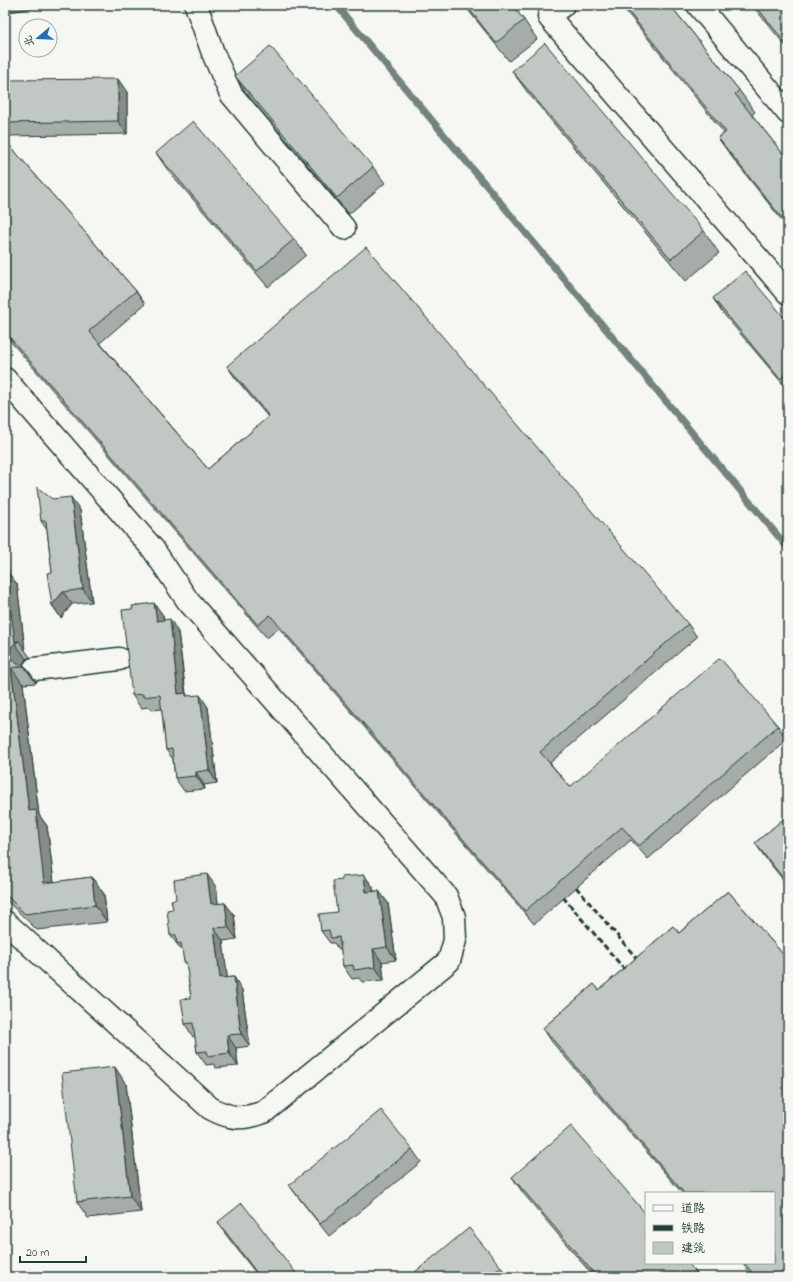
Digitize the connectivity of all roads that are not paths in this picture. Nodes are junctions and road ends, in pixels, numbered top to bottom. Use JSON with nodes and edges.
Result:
{"nodes":[{"id":1,"x":196,"y":5,"type":"edge"},
{"id":2,"x":698,"y":5,"type":"edge"},
{"id":3,"x":550,"y":9,"type":"edge"},
{"id":4,"x":788,"y":113,"type":"edge"},
{"id":5,"x":344,"y":228,"type":"dead end"},
{"id":6,"x":788,"y":293,"type":"edge"},
{"id":7,"x":5,"y":379,"type":"edge"},
{"id":8,"x":119,"y":659,"type":"dead end"},
{"id":9,"x":34,"y":669,"type":"dead end"},
{"id":10,"x":5,"y":922,"type":"edge"}],
"edges":[{"from":1,"to":5,"type":"street"},
{"from":2,"to":4,"type":"street"},
{"from":3,"to":6,"type":"street"},
{"from":7,"to":10,"type":"street"},
{"from":8,"to":9,"type":"street"}]}
